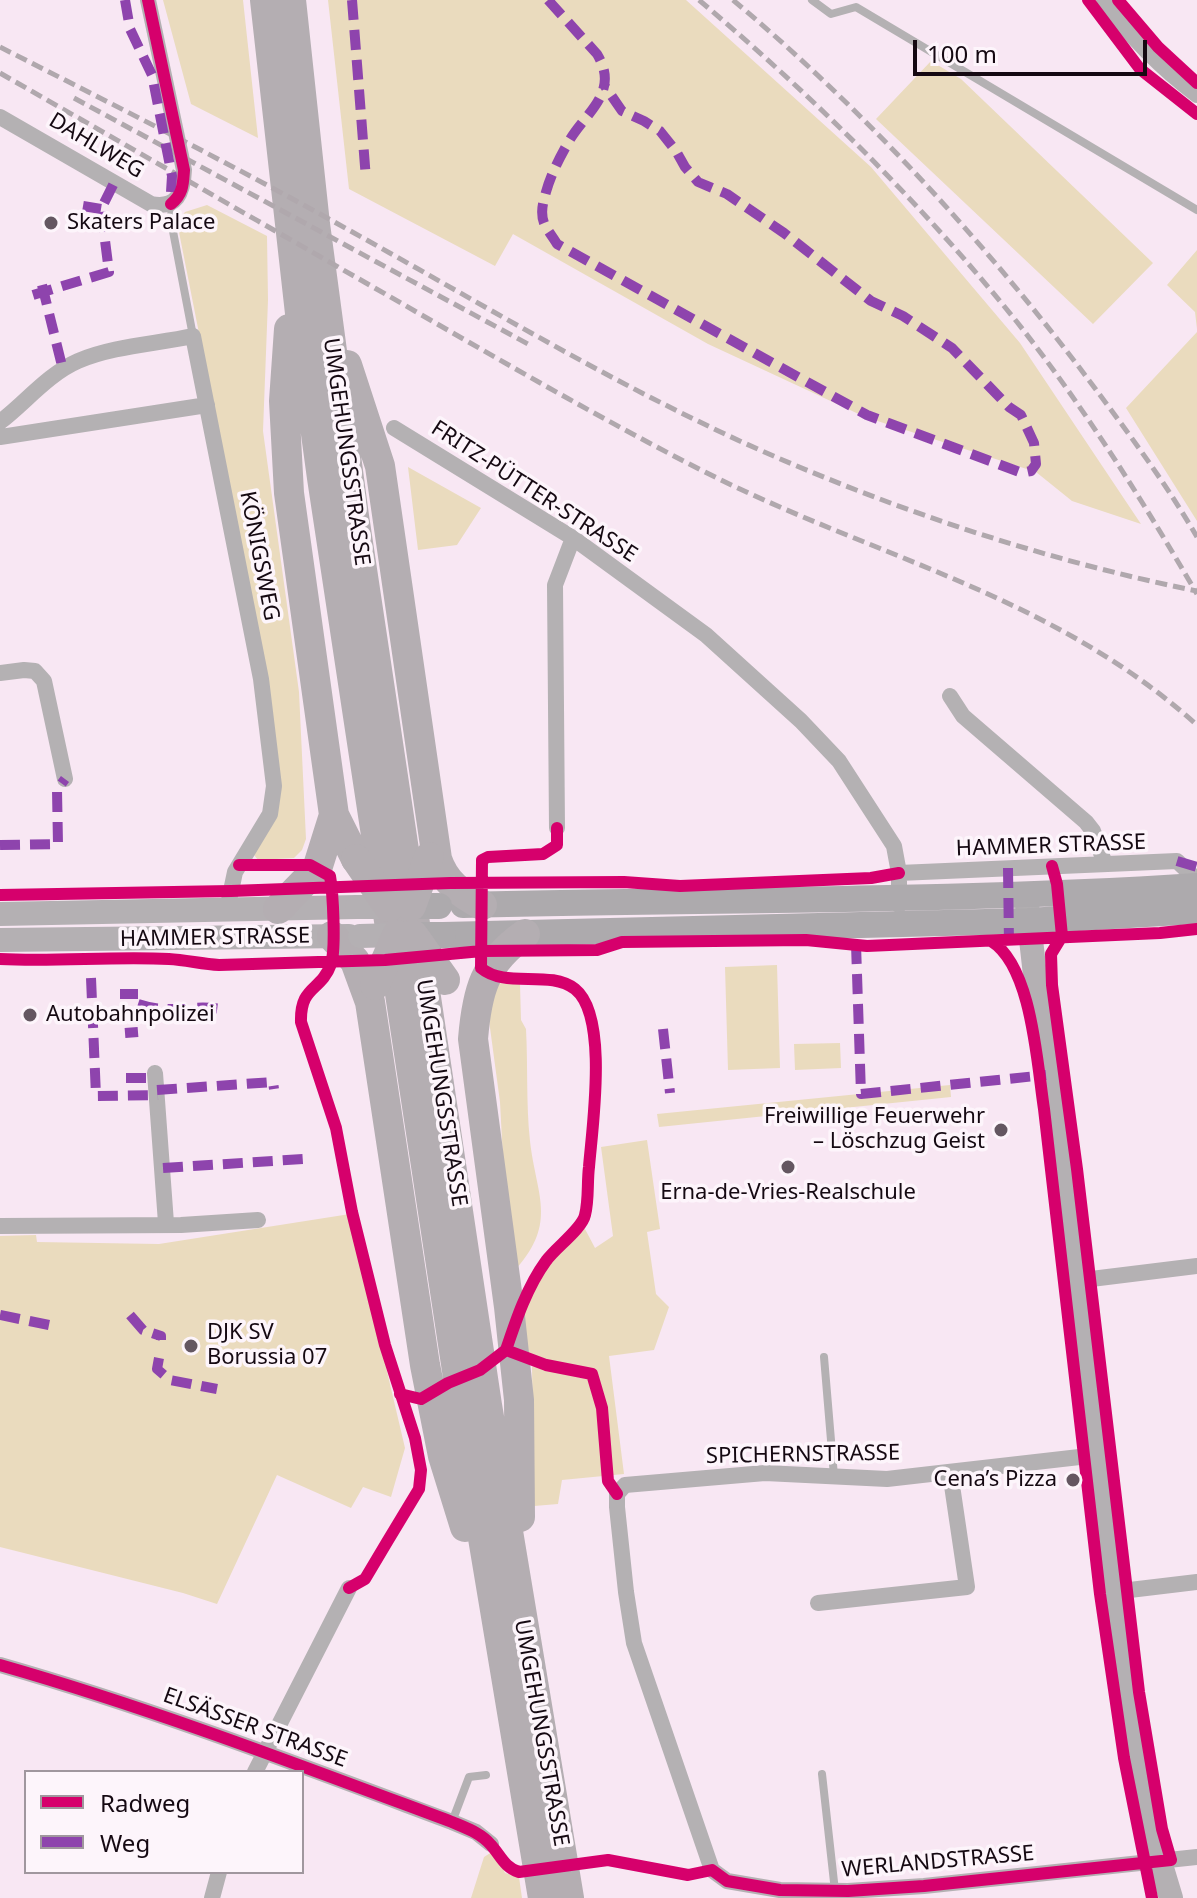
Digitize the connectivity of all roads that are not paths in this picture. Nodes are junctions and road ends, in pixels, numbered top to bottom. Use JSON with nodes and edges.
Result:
{"nodes":[{"id":1,"x":148,"y":0,"type":"edge"},
{"id":2,"x":265,"y":0,"type":"edge"},
{"id":3,"x":291,"y":0,"type":"edge"},
{"id":4,"x":812,"y":0,"type":"edge"},
{"id":5,"x":1104,"y":0,"type":"edge"},
{"id":6,"x":1197,"y":95,"type":"edge"},
{"id":7,"x":0,"y":117,"type":"edge"},
{"id":8,"x":171,"y":204,"type":"junction"},
{"id":9,"x":1197,"y":210,"type":"edge"},
{"id":10,"x":294,"y":255,"type":"junction"},
{"id":11,"x":324,"y":297,"type":"junction"},
{"id":12,"x":193,"y":336,"type":"junction"},
{"id":13,"x":207,"y":405,"type":"junction"},
{"id":14,"x":0,"y":422,"type":"edge"},
{"id":15,"x":394,"y":428,"type":"dead end"},
{"id":16,"x":0,"y":437,"type":"edge"},
{"id":17,"x":573,"y":538,"type":"junction"},
{"id":18,"x":0,"y":673,"type":"edge"},
{"id":19,"x":950,"y":696,"type":"dead end"},
{"id":20,"x":65,"y":779,"type":"dead end"},
{"id":21,"x":334,"y":815,"type":"junction"},
{"id":22,"x":557,"y":828,"type":"dead end"},
{"id":23,"x":432,"y":846,"type":"junction"},
{"id":24,"x":1105,"y":864,"type":"junction"},
{"id":25,"x":899,"y":873,"type":"junction"},
{"id":26,"x":1197,"y":880,"type":"edge"},
{"id":27,"x":1197,"y":886,"type":"edge"},
{"id":28,"x":482,"y":905,"type":"junction"},
{"id":29,"x":278,"y":909,"type":"junction"},
{"id":30,"x":1027,"y":909,"type":"junction"},
{"id":31,"x":227,"y":910,"type":"junction"},
{"id":32,"x":1197,"y":911,"type":"edge"},
{"id":33,"x":899,"y":912,"type":"junction"},
{"id":34,"x":0,"y":914,"type":"edge"},
{"id":35,"x":408,"y":919,"type":"junction"},
{"id":36,"x":525,"y":934,"type":"junction"},
{"id":37,"x":346,"y":936,"type":"junction"},
{"id":38,"x":0,"y":940,"type":"edge"},
{"id":39,"x":373,"y":993,"type":"junction"},
{"id":40,"x":473,"y":1039,"type":"junction"},
{"id":41,"x":155,"y":1073,"type":"dead end"},
{"id":42,"x":258,"y":1220,"type":"dead end"},
{"id":43,"x":166,"y":1223,"type":"junction"},
{"id":44,"x":0,"y":1226,"type":"edge"},
{"id":45,"x":1197,"y":1266,"type":"edge"},
{"id":46,"x":1075,"y":1281,"type":"junction"},
{"id":47,"x":824,"y":1357,"type":"dead end"},
{"id":48,"x":1097,"y":1455,"type":"junction"},
{"id":49,"x":950,"y":1472,"type":"junction"},
{"id":50,"x":834,"y":1476,"type":"junction"},
{"id":51,"x":1197,"y":1582,"type":"edge"},
{"id":52,"x":349,"y":1588,"type":"dead end"},
{"id":53,"x":1113,"y":1592,"type":"junction"},
{"id":54,"x":818,"y":1603,"type":"dead end"},
{"id":55,"x":508,"y":1618,"type":"junction"},
{"id":56,"x":0,"y":1665,"type":"edge"},
{"id":57,"x":265,"y":1751,"type":"junction"},
{"id":58,"x":256,"y":1770,"type":"edge"},
{"id":59,"x":822,"y":1774,"type":"dead end"},
{"id":60,"x":486,"y":1775,"type":"dead end"},
{"id":61,"x":452,"y":1822,"type":"junction"},
{"id":62,"x":491,"y":1844,"type":"dead end"},
{"id":63,"x":1197,"y":1857,"type":"edge"},
{"id":64,"x":1160,"y":1862,"type":"junction"},
{"id":65,"x":712,"y":1870,"type":"joint"},
{"id":66,"x":218,"y":1874,"type":"edge"},
{"id":67,"x":835,"y":1891,"type":"junction"},
{"id":68,"x":212,"y":1898,"type":"edge"},
{"id":69,"x":543,"y":1898,"type":"edge"},
{"id":70,"x":569,"y":1898,"type":"edge"},
{"id":71,"x":1171,"y":1898,"type":"edge"}],
"edges":[{"from":1,"to":8,"type":"street"},
{"from":2,"to":10,"type":"highway","name":"UMGEHUNGSSTRASSE"},
{"from":3,"to":11,"type":"highway","name":"UMGEHUNGSSTRASSE"},
{"from":4,"to":9,"type":"lane"},
{"from":5,"to":6,"type":"street"},
{"from":7,"to":8,"type":"street","name":"DAHLWEG"},
{"from":8,"to":12,"type":"lane","name":"KÖNIGSWEG"},
{"from":10,"to":21,"type":"highway"},
{"from":10,"to":55,"type":"highway","name":"UMGEHUNGSSTRASSE"},
{"from":11,"to":23,"type":"highway"},
{"from":11,"to":55,"type":"highway","name":"UMGEHUNGSSTRASSE"},
{"from":12,"to":13,"type":"street","name":"KÖNIGSWEG"},
{"from":12,"to":14,"type":"street"},
{"from":13,"to":16,"type":"street"},
{"from":13,"to":31,"type":"street","name":"KÖNIGSWEG"},
{"from":15,"to":17,"type":"street","name":"FRITZ-PÜTTER-STRASSE"},
{"from":17,"to":22,"type":"street"},
{"from":17,"to":25,"type":"street","name":"FRITZ-PÜTTER-STRASSE"},
{"from":18,"to":20,"type":"street"},
{"from":19,"to":24,"type":"street","name":"HAMMER STRASSE"},
{"from":21,"to":29,"type":"highway"},
{"from":21,"to":35,"type":"highway","bridge":true},
{"from":23,"to":28,"type":"highway"},
{"from":23,"to":35,"type":"highway","bridge":true},
{"from":24,"to":25,"type":"street","name":"HAMMER STRASSE"},
{"from":24,"to":26,"type":"street","name":"HAMMER STRASSE"},
{"from":25,"to":33,"type":"street","name":"FRITZ-PÜTTER-STRASSE"},
{"from":27,"to":30,"type":"main road","name":"HAMMER STRASSE"},
{"from":28,"to":33,"type":"main road","name":"HAMMER STRASSE"},
{"from":28,"to":35,"type":"main road","name":"HAMMER STRASSE"},
{"from":29,"to":31,"type":"street","name":"HAMMER STRASSE"},
{"from":29,"to":35,"type":"street","name":"HAMMER STRASSE","bridge":true},
{"from":30,"to":32,"type":"main road","name":"HAMMER STRASSE"},
{"from":30,"to":33,"type":"main road","name":"HAMMER STRASSE"},
{"from":30,"to":46,"type":"street"},
{"from":31,"to":34,"type":"street","name":"HAMMER STRASSE"},
{"from":33,"to":36,"type":"main road","name":"HAMMER STRASSE"},
{"from":35,"to":36,"type":"main road","name":"HAMMER STRASSE","bridge":true},
{"from":35,"to":37,"type":"street","name":"HAMMER STRASSE","bridge":true},
{"from":35,"to":39,"type":"highway","bridge":true},
{"from":35,"to":40,"type":"highway","bridge":true},
{"from":36,"to":40,"type":"highway"},
{"from":37,"to":38,"type":"street","name":"HAMMER STRASSE"},
{"from":37,"to":39,"type":"highway"},
{"from":39,"to":55,"type":"highway"},
{"from":40,"to":55,"type":"highway"},
{"from":41,"to":43,"type":"street"},
{"from":42,"to":43,"type":"street"},
{"from":43,"to":44,"type":"street"},
{"from":45,"to":46,"type":"street"},
{"from":46,"to":48,"type":"street"},
{"from":47,"to":50,"type":"lane"},
{"from":48,"to":49,"type":"street","name":"SPICHERNSTRASSE"},
{"from":48,"to":53,"type":"street"},
{"from":49,"to":50,"type":"street","name":"SPICHERNSTRASSE"},
{"from":49,"to":54,"type":"street"},
{"from":50,"to":65,"type":"street","name":"SPICHERNSTRASSE"},
{"from":51,"to":53,"type":"street"},
{"from":52,"to":57,"type":"street"},
{"from":53,"to":64,"type":"street"},
{"from":55,"to":69,"type":"highway","name":"UMGEHUNGSSTRASSE"},
{"from":55,"to":70,"type":"highway","name":"UMGEHUNGSSTRASSE"},
{"from":56,"to":57,"type":"street","name":"ELSÄSSER STRASSE"},
{"from":57,"to":58,"type":"street"},
{"from":57,"to":61,"type":"street","name":"ELSÄSSER STRASSE"},
{"from":59,"to":67,"type":"lane"},
{"from":60,"to":61,"type":"lane"},
{"from":61,"to":62,"type":"street","name":"ELSÄSSER STRASSE"},
{"from":63,"to":64,"type":"street","name":"WERLANDSTRASSE"},
{"from":64,"to":67,"type":"street","name":"WERLANDSTRASSE"},
{"from":64,"to":71,"type":"street"},
{"from":65,"to":67,"type":"street","name":"WERLANDSTRASSE"},
{"from":66,"to":68,"type":"street"}]}
